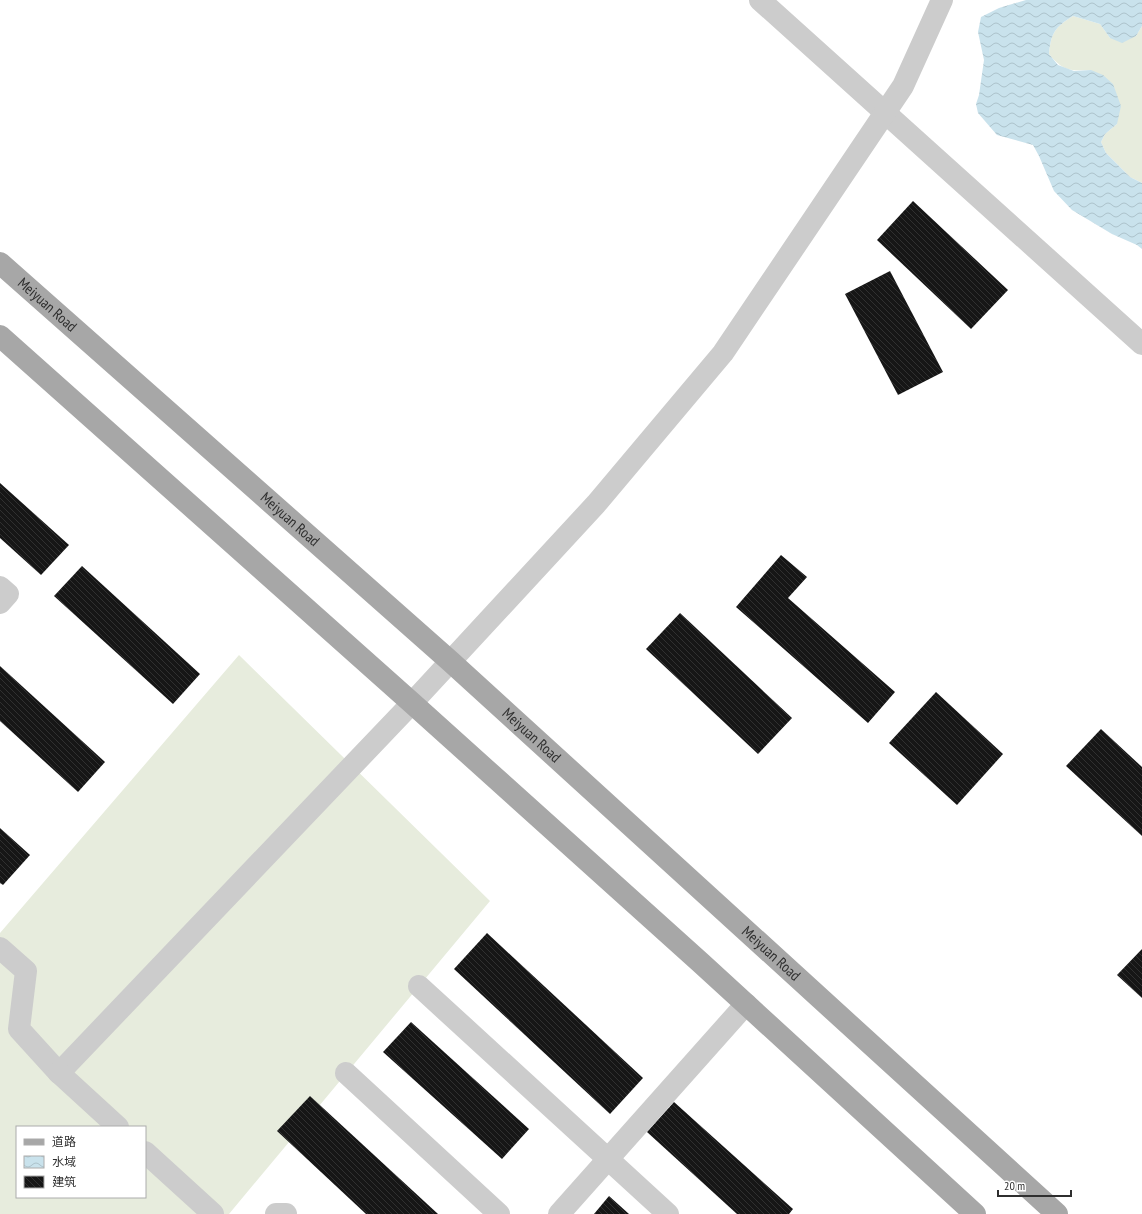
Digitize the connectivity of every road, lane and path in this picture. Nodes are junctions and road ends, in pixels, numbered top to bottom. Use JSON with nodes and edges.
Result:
{"nodes":[{"id":1,"x":760,"y":0,"type":"edge"},
{"id":2,"x":942,"y":0,"type":"edge"},
{"id":3,"x":884,"y":113,"type":"junction"},
{"id":4,"x":0,"y":263,"type":"edge"},
{"id":5,"x":0,"y":336,"type":"edge"},
{"id":6,"x":1142,"y":344,"type":"edge"},
{"id":7,"x":0,"y":587,"type":"edge"},
{"id":8,"x":0,"y":603,"type":"edge"},
{"id":9,"x":450,"y":661,"type":"junction"},
{"id":10,"x":412,"y":703,"type":"junction"},
{"id":11,"x":0,"y":948,"type":"edge"},
{"id":12,"x":418,"y":986,"type":"dead end"},
{"id":13,"x":746,"y":1004,"type":"junction"},
{"id":14,"x":59,"y":1073,"type":"junction"},
{"id":15,"x":346,"y":1073,"type":"dead end"},
{"id":16,"x":117,"y":1126,"type":"edge"},
{"id":17,"x":146,"y":1153,"type":"edge"},
{"id":18,"x":608,"y":1159,"type":"junction"},
{"id":19,"x":213,"y":1214,"type":"edge"},
{"id":20,"x":276,"y":1214,"type":"edge"},
{"id":21,"x":286,"y":1214,"type":"edge"},
{"id":22,"x":499,"y":1214,"type":"edge"},
{"id":23,"x":559,"y":1214,"type":"edge"},
{"id":24,"x":668,"y":1214,"type":"edge"},
{"id":25,"x":975,"y":1214,"type":"edge"},
{"id":26,"x":1057,"y":1214,"type":"edge"}],
"edges":[{"from":1,"to":3,"type":"street"},
{"from":2,"to":3,"type":"street"},
{"from":3,"to":6,"type":"street"},
{"from":3,"to":9,"type":"street"},
{"from":4,"to":9,"type":"main road","name":"Meiyuan Road"},
{"from":5,"to":10,"type":"main road"},
{"from":7,"to":8,"type":"street"},
{"from":9,"to":10,"type":"street"},
{"from":9,"to":26,"type":"main road","name":"Meiyuan Road"},
{"from":10,"to":13,"type":"main road"},
{"from":10,"to":14,"type":"street"},
{"from":11,"to":14,"type":"street"},
{"from":12,"to":18,"type":"street"},
{"from":13,"to":18,"type":"street"},
{"from":13,"to":25,"type":"main road"},
{"from":14,"to":16,"type":"street"},
{"from":15,"to":22,"type":"street"},
{"from":17,"to":19,"type":"street"},
{"from":18,"to":23,"type":"street"},
{"from":18,"to":24,"type":"street"},
{"from":20,"to":21,"type":"street"}]}
